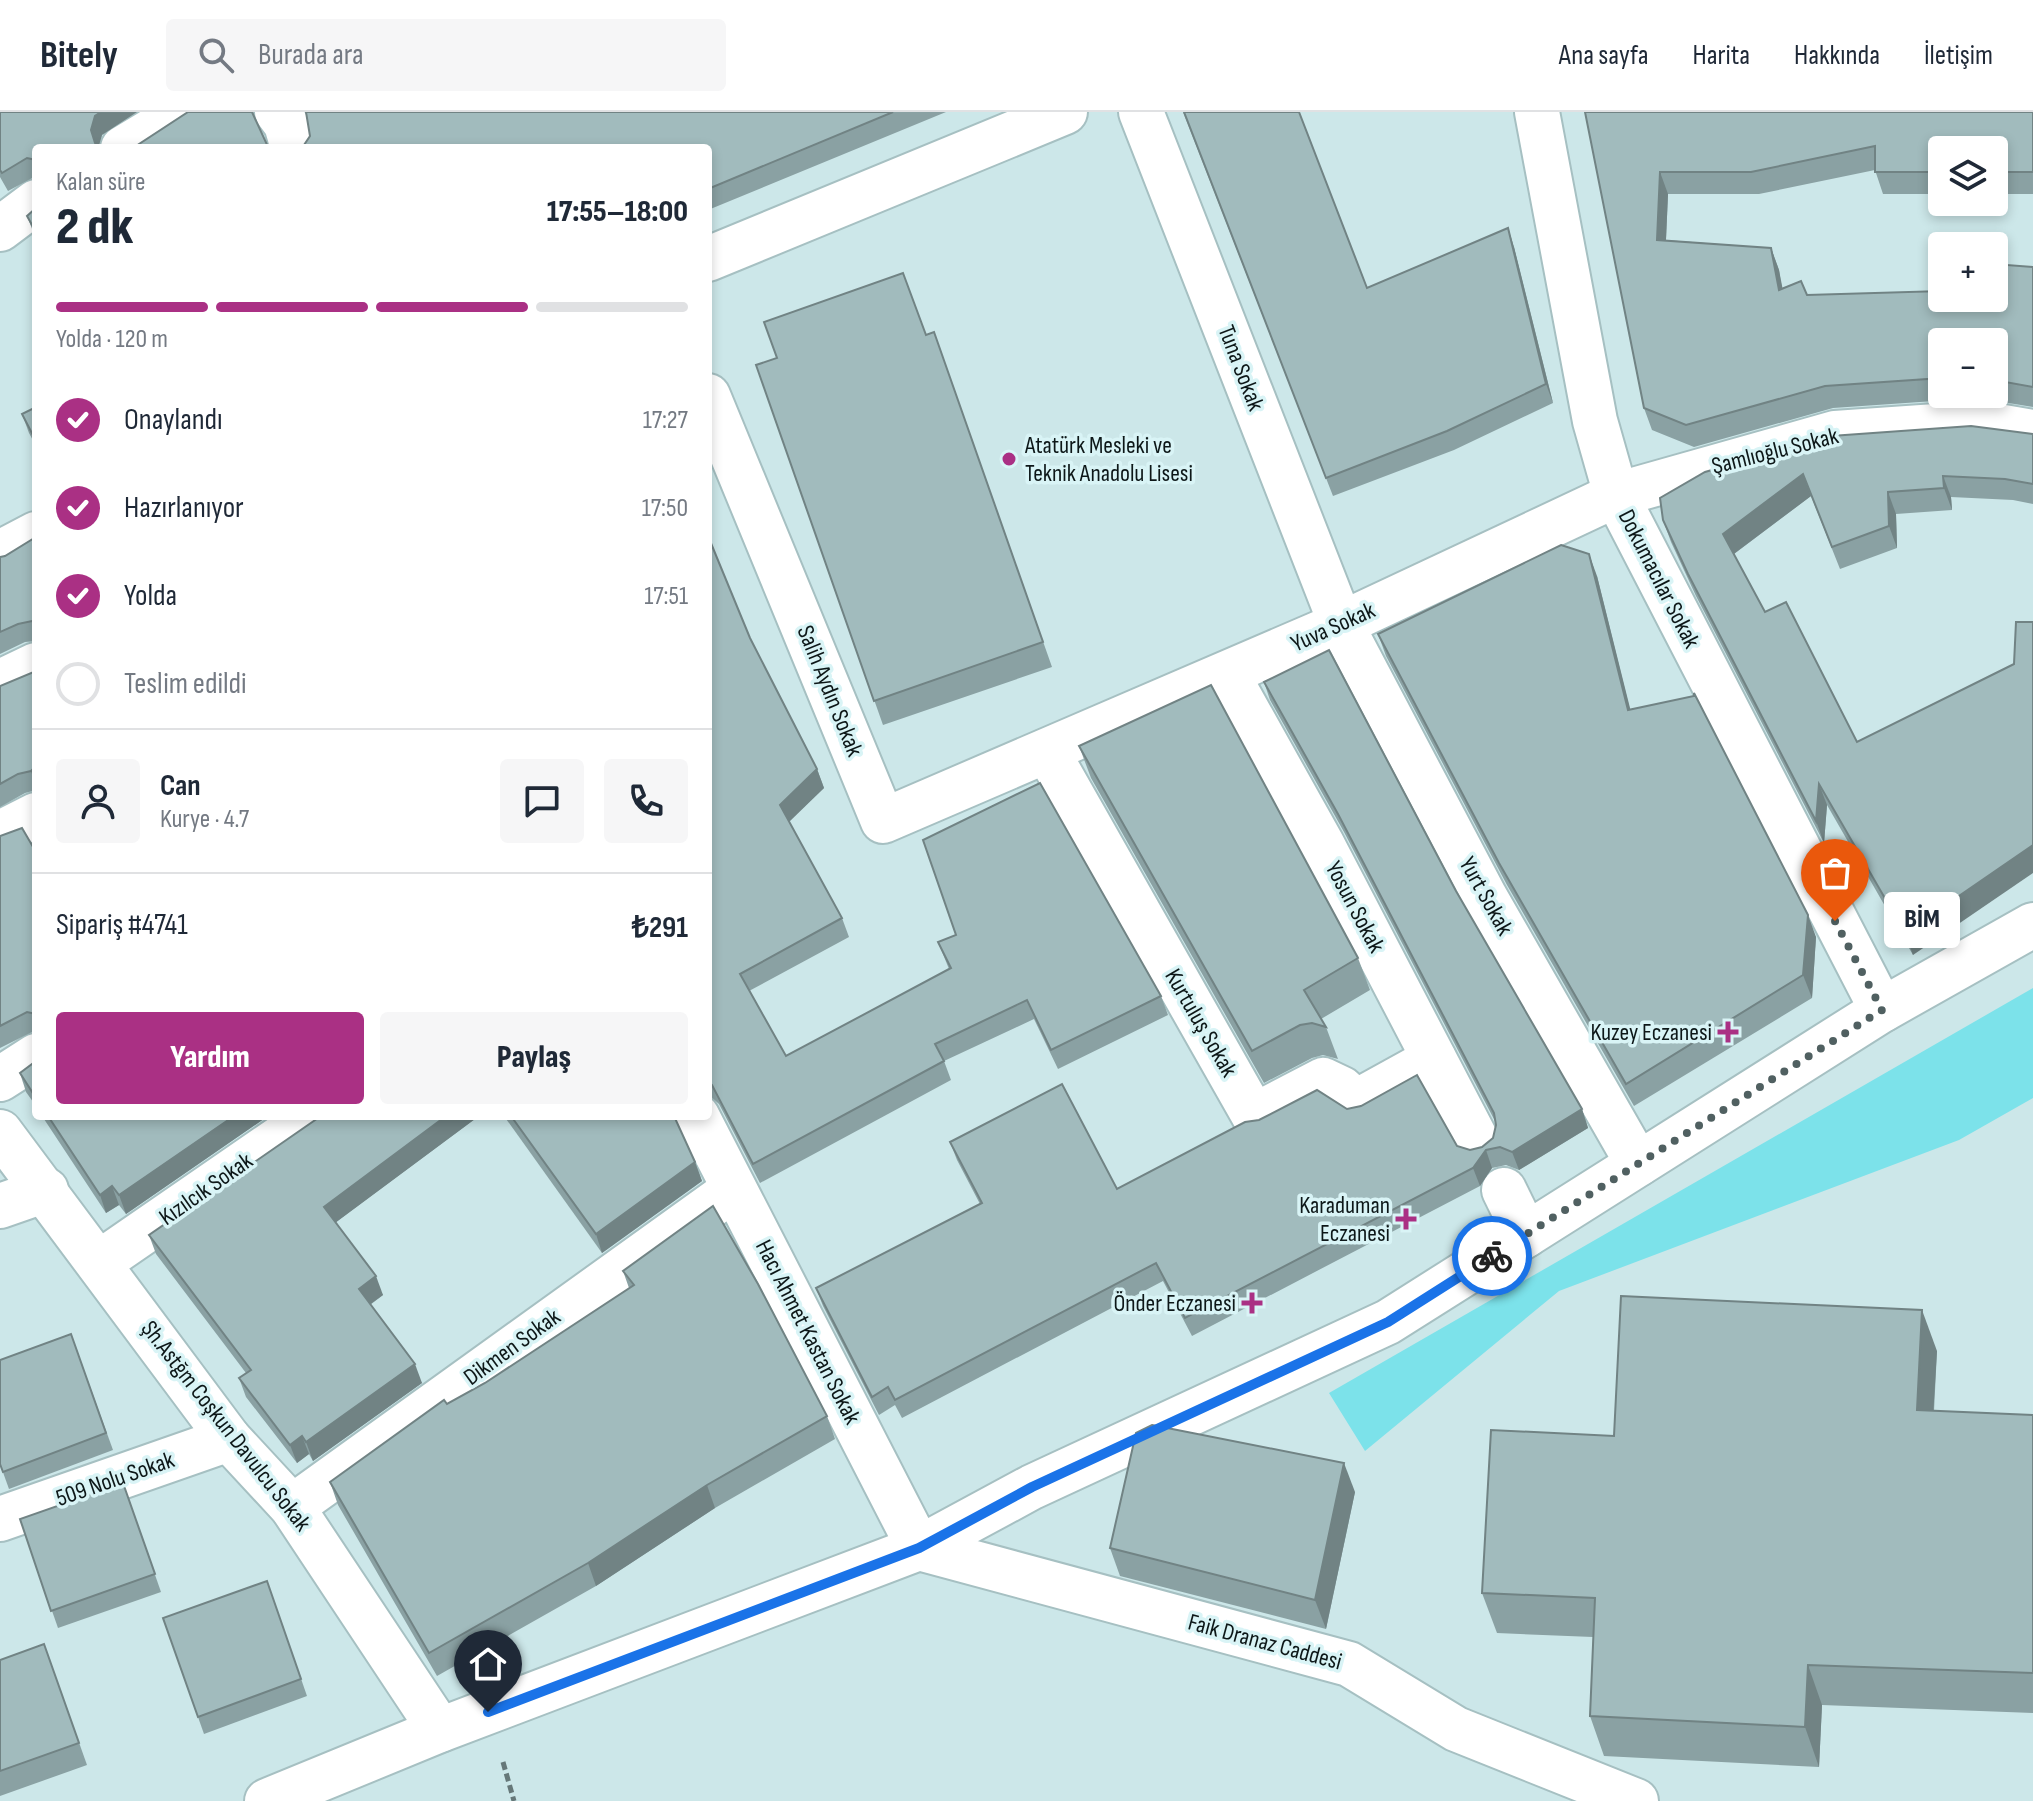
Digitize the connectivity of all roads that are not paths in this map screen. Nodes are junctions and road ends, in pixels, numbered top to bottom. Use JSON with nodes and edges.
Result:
{"nodes":[{"id":1,"x":183,"y":112,"type":"edge"},
{"id":2,"x":1065,"y":112,"type":"edge"},
{"id":3,"x":1141,"y":112,"type":"edge"},
{"id":4,"x":1537,"y":112,"type":"edge"},
{"id":5,"x":130,"y":144,"type":"edge"},
{"id":6,"x":32,"y":205,"type":"edge"},
{"id":7,"x":0,"y":229,"type":"edge"},
{"id":8,"x":712,"y":257,"type":"edge"},
{"id":9,"x":712,"y":406,"type":"edge"},
{"id":10,"x":2033,"y":432,"type":"edge"},
{"id":11,"x":1616,"y":495,"type":"junction"},
{"id":12,"x":32,"y":536,"type":"edge"},
{"id":13,"x":0,"y":553,"type":"edge"},
{"id":14,"x":1341,"y":624,"type":"junction"},
{"id":15,"x":32,"y":667,"type":"edge"},
{"id":16,"x":1227,"y":674,"type":"junction"},
{"id":17,"x":0,"y":682,"type":"edge"},
{"id":18,"x":1047,"y":751,"type":"junction"},
{"id":19,"x":32,"y":817,"type":"edge"},
{"id":20,"x":0,"y":833,"type":"edge"},
{"id":21,"x":2033,"y":925,"type":"edge"},
{"id":22,"x":1882,"y":1010,"type":"junction"},
{"id":23,"x":32,"y":1059,"type":"edge"},
{"id":24,"x":1434,"y":1059,"type":"junction"},
{"id":25,"x":0,"y":1079,"type":"edge"},
{"id":26,"x":306,"y":1120,"type":"edge"},
{"id":27,"x":699,"y":1120,"type":"edge"},
{"id":28,"x":0,"y":1132,"type":"edge"},
{"id":29,"x":1478,"y":1143,"type":"dead end"},
{"id":30,"x":1638,"y":1164,"type":"junction"},
{"id":31,"x":734,"y":1189,"type":"junction"},
{"id":32,"x":46,"y":1190,"type":"junction"},
{"id":33,"x":1504,"y":1190,"type":"dead end"},
{"id":34,"x":0,"y":1206,"type":"edge"},
{"id":35,"x":1526,"y":1235,"type":"junction"},
{"id":36,"x":100,"y":1262,"type":"junction"},
{"id":37,"x":229,"y":1439,"type":"junction"},
{"id":38,"x":292,"y":1507,"type":"junction"},
{"id":39,"x":0,"y":1519,"type":"edge"},
{"id":40,"x":919,"y":1548,"type":"junction"},
{"id":41,"x":440,"y":1730,"type":"junction"},
{"id":42,"x":267,"y":1801,"type":"edge"},
{"id":43,"x":1636,"y":1801,"type":"edge"}],
"edges":[{"from":1,"to":5,"type":"street"},
{"from":2,"to":8,"type":"street"},
{"from":3,"to":14,"type":"street","name":"Tuna Sokak"},
{"from":4,"to":11,"type":"street","name":"Dokumacılar Sokak"},
{"from":6,"to":7,"type":"street"},
{"from":9,"to":18,"type":"street","name":"Salih Aydın Sokak"},
{"from":10,"to":11,"type":"street","name":"Şamlıoğlu Sokak"},
{"from":11,"to":14,"type":"street","name":"Yuva Sokak"},
{"from":11,"to":22,"type":"street","name":"Dokumacılar Sokak"},
{"from":12,"to":13,"type":"street"},
{"from":14,"to":16,"type":"street","name":"Yuva Sokak"},
{"from":14,"to":30,"type":"street","name":"Yurt Sokak"},
{"from":15,"to":17,"type":"street"},
{"from":16,"to":18,"type":"street","name":"Yuva Sokak"},
{"from":16,"to":24,"type":"street","name":"Yosun Sokak"},
{"from":18,"to":24,"type":"street","name":"Kurtuluş Sokak"},
{"from":19,"to":20,"type":"street"},
{"from":21,"to":22,"type":"street"},
{"from":22,"to":30,"type":"street"},
{"from":23,"to":25,"type":"street"},
{"from":24,"to":29,"type":"street","name":"Yosun Sokak"},
{"from":26,"to":36,"type":"street","name":"Kızılcık Sokak"},
{"from":27,"to":31,"type":"street","name":"Hacı Ahmet Kastan Sokak"},
{"from":28,"to":32,"type":"street","name":"Şh.Astğm Coşkun Davulcu Sokak"},
{"from":30,"to":35,"type":"street"},
{"from":31,"to":38,"type":"street","name":"Dikmen Sokak"},
{"from":31,"to":40,"type":"street","name":"Hacı Ahmet Kastan Sokak"},
{"from":32,"to":34,"type":"street"},
{"from":32,"to":36,"type":"street","name":"Şh.Astğm Coşkun Davulcu Sokak"},
{"from":33,"to":35,"type":"street"},
{"from":35,"to":40,"type":"street"},
{"from":36,"to":37,"type":"street","name":"Şh.Astğm Coşkun Davulcu Sokak"},
{"from":37,"to":38,"type":"street","name":"Şh.Astğm Coşkun Davulcu Sokak"},
{"from":37,"to":39,"type":"street","name":"509 Nolu Sokak"},
{"from":38,"to":41,"type":"street","name":"Şh.Astğm Coşkun Davulcu Sokak"},
{"from":40,"to":41,"type":"street"},
{"from":40,"to":43,"type":"street","name":"Faik Dranaz Caddesi"},
{"from":41,"to":42,"type":"street"}]}
